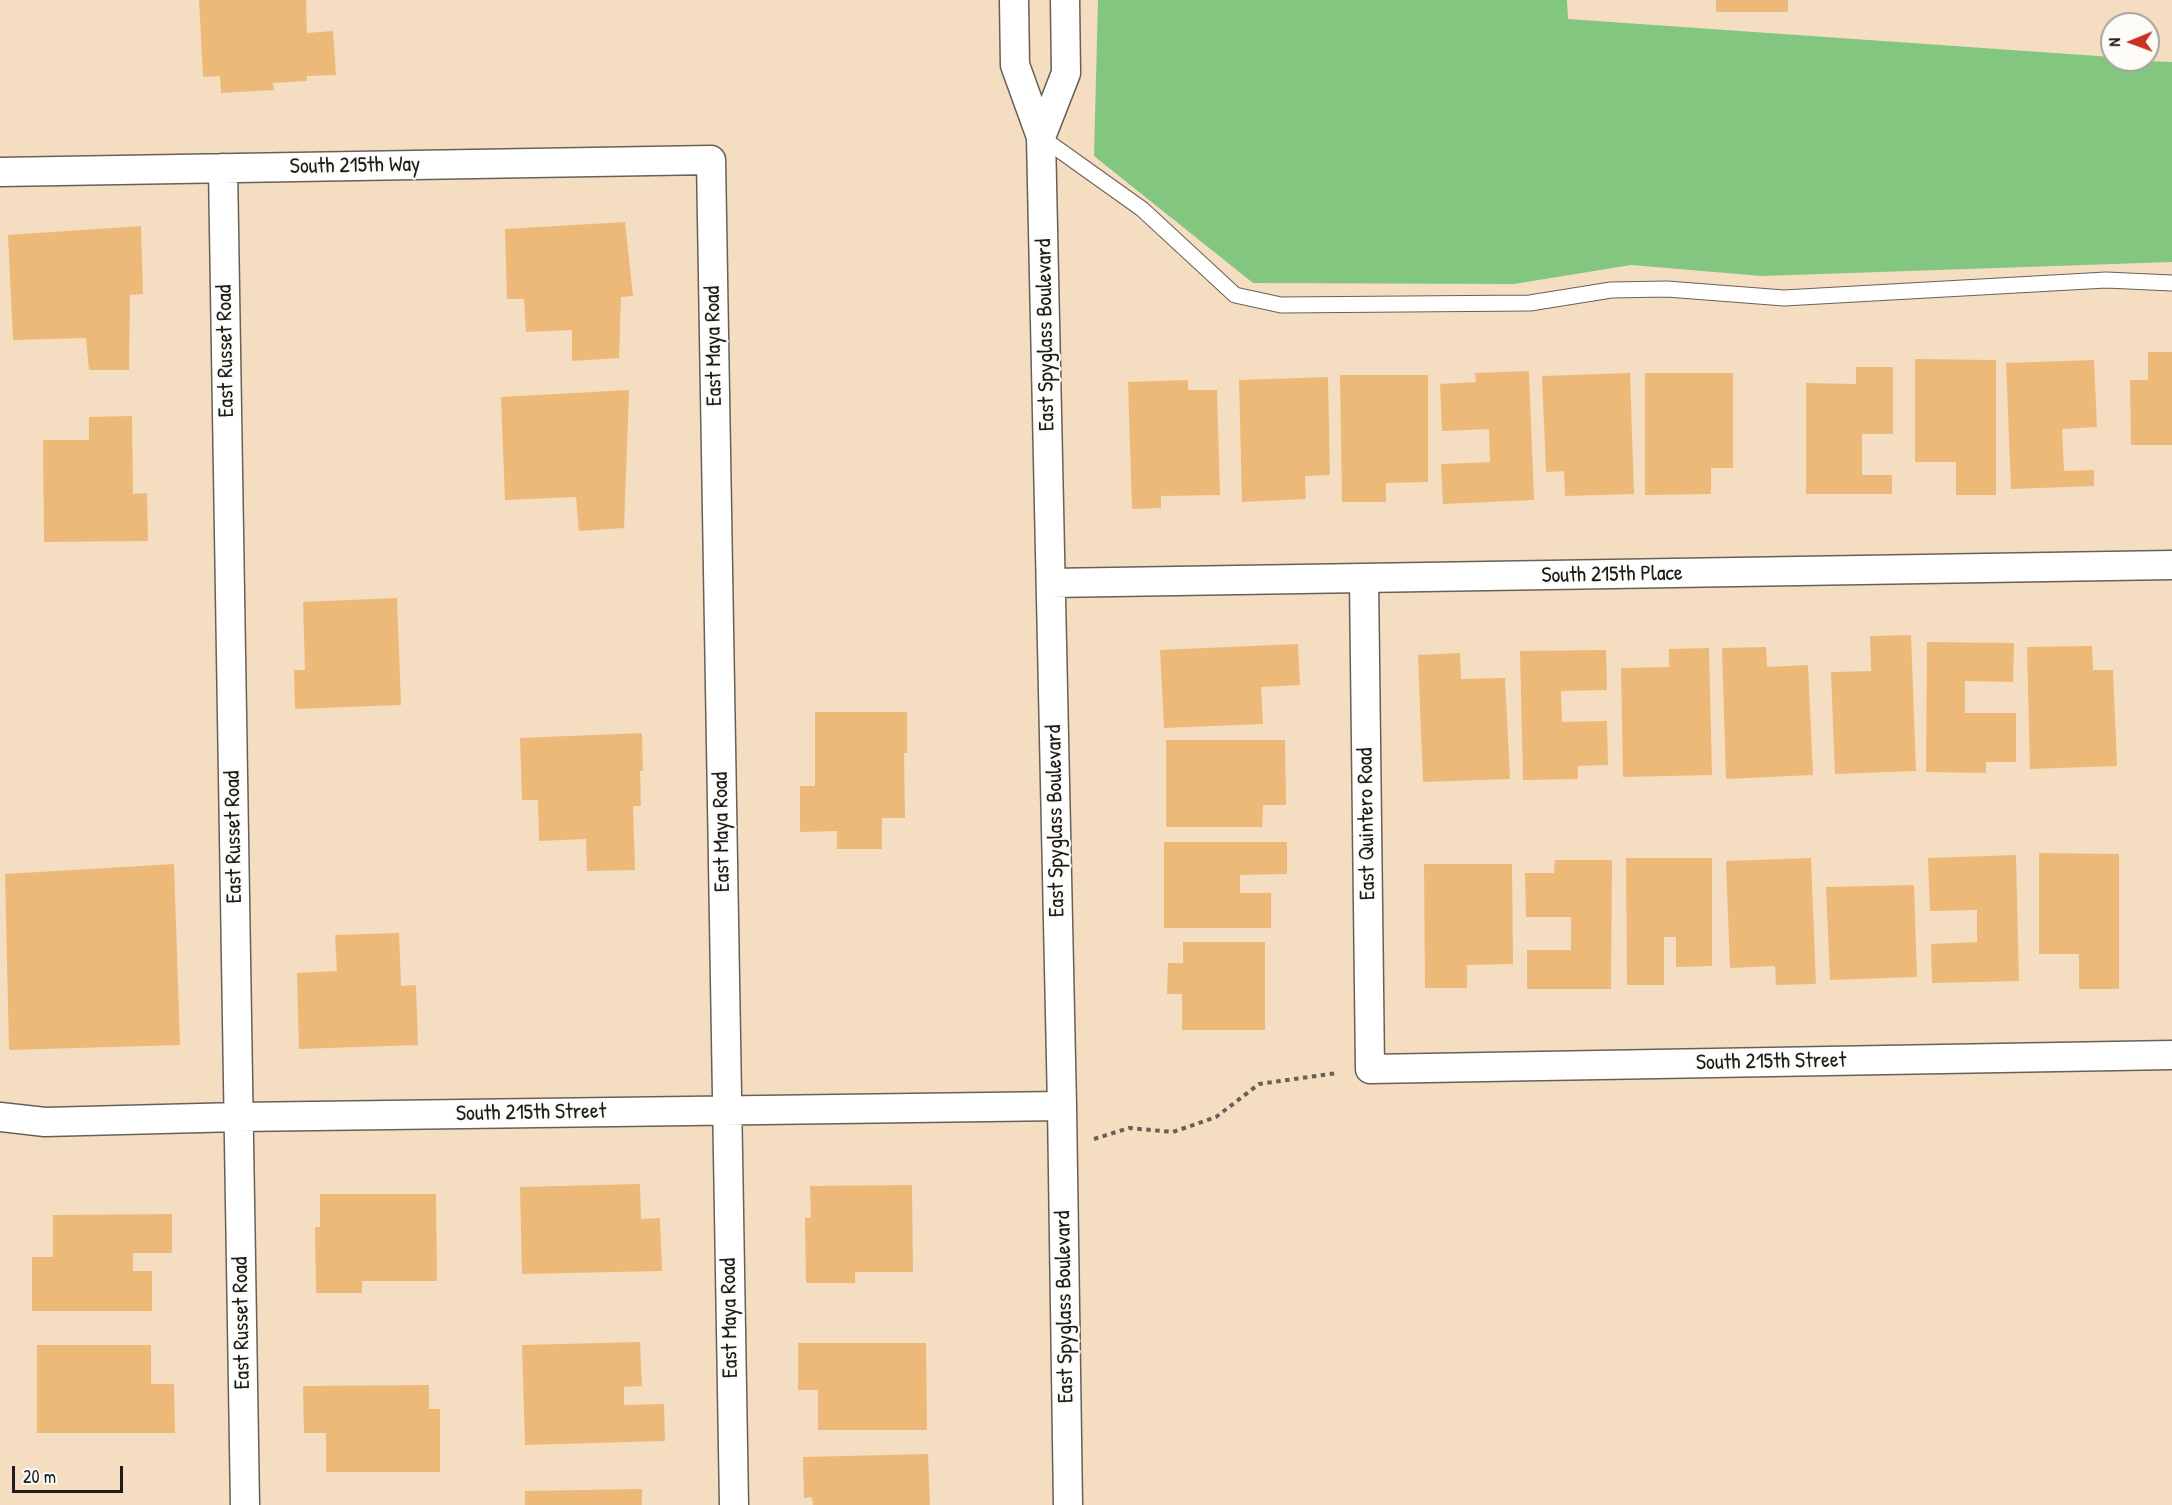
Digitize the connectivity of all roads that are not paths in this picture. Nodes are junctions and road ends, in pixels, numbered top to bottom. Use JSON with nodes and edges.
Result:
{"nodes":[{"id":1,"x":1014,"y":0,"type":"edge"},
{"id":2,"x":1065,"y":0,"type":"edge"},
{"id":3,"x":1041,"y":137,"type":"junction"},
{"id":4,"x":711,"y":160,"type":"joint"},
{"id":5,"x":223,"y":168,"type":"junction"},
{"id":6,"x":0,"y":172,"type":"edge"},
{"id":7,"x":2172,"y":283,"type":"edge"},
{"id":8,"x":2172,"y":565,"type":"edge"},
{"id":9,"x":1364,"y":579,"type":"junction"},
{"id":10,"x":1051,"y":583,"type":"junction"},
{"id":11,"x":2172,"y":1055,"type":"edge"},
{"id":12,"x":1370,"y":1069,"type":"joint"},
{"id":13,"x":1062,"y":1106,"type":"junction"},
{"id":14,"x":726,"y":1110,"type":"junction"},
{"id":15,"x":0,"y":1117,"type":"edge"},
{"id":16,"x":238,"y":1118,"type":"junction"},
{"id":17,"x":245,"y":1505,"type":"edge"},
{"id":18,"x":734,"y":1505,"type":"edge"},
{"id":19,"x":1068,"y":1505,"type":"edge"}],
"edges":[{"from":1,"to":3,"type":"street","name":"East Spyglass Boulevard"},
{"from":2,"to":3,"type":"street","name":"East Spyglass Boulevard"},
{"from":3,"to":7,"type":"lane"},
{"from":3,"to":10,"type":"street","name":"East Spyglass Boulevard"},
{"from":4,"to":5,"type":"street","name":"South 215th Way"},
{"from":4,"to":14,"type":"street","name":"East Maya Road"},
{"from":5,"to":6,"type":"street","name":"South 215th Way"},
{"from":5,"to":16,"type":"street","name":"East Russet Road"},
{"from":8,"to":9,"type":"street","name":"South 215th Place"},
{"from":9,"to":10,"type":"street","name":"South 215th Place"},
{"from":9,"to":12,"type":"street","name":"East Quintero Road"},
{"from":10,"to":13,"type":"street","name":"East Spyglass Boulevard"},
{"from":11,"to":12,"type":"street","name":"South 215th Street"},
{"from":13,"to":14,"type":"street","name":"South 215th Street"},
{"from":13,"to":19,"type":"street","name":"East Spyglass Boulevard"},
{"from":14,"to":16,"type":"street","name":"South 215th Street"},
{"from":14,"to":18,"type":"street","name":"East Maya Road"},
{"from":15,"to":16,"type":"street","name":"South 215th Street"},
{"from":16,"to":17,"type":"street","name":"East Russet Road"}]}
